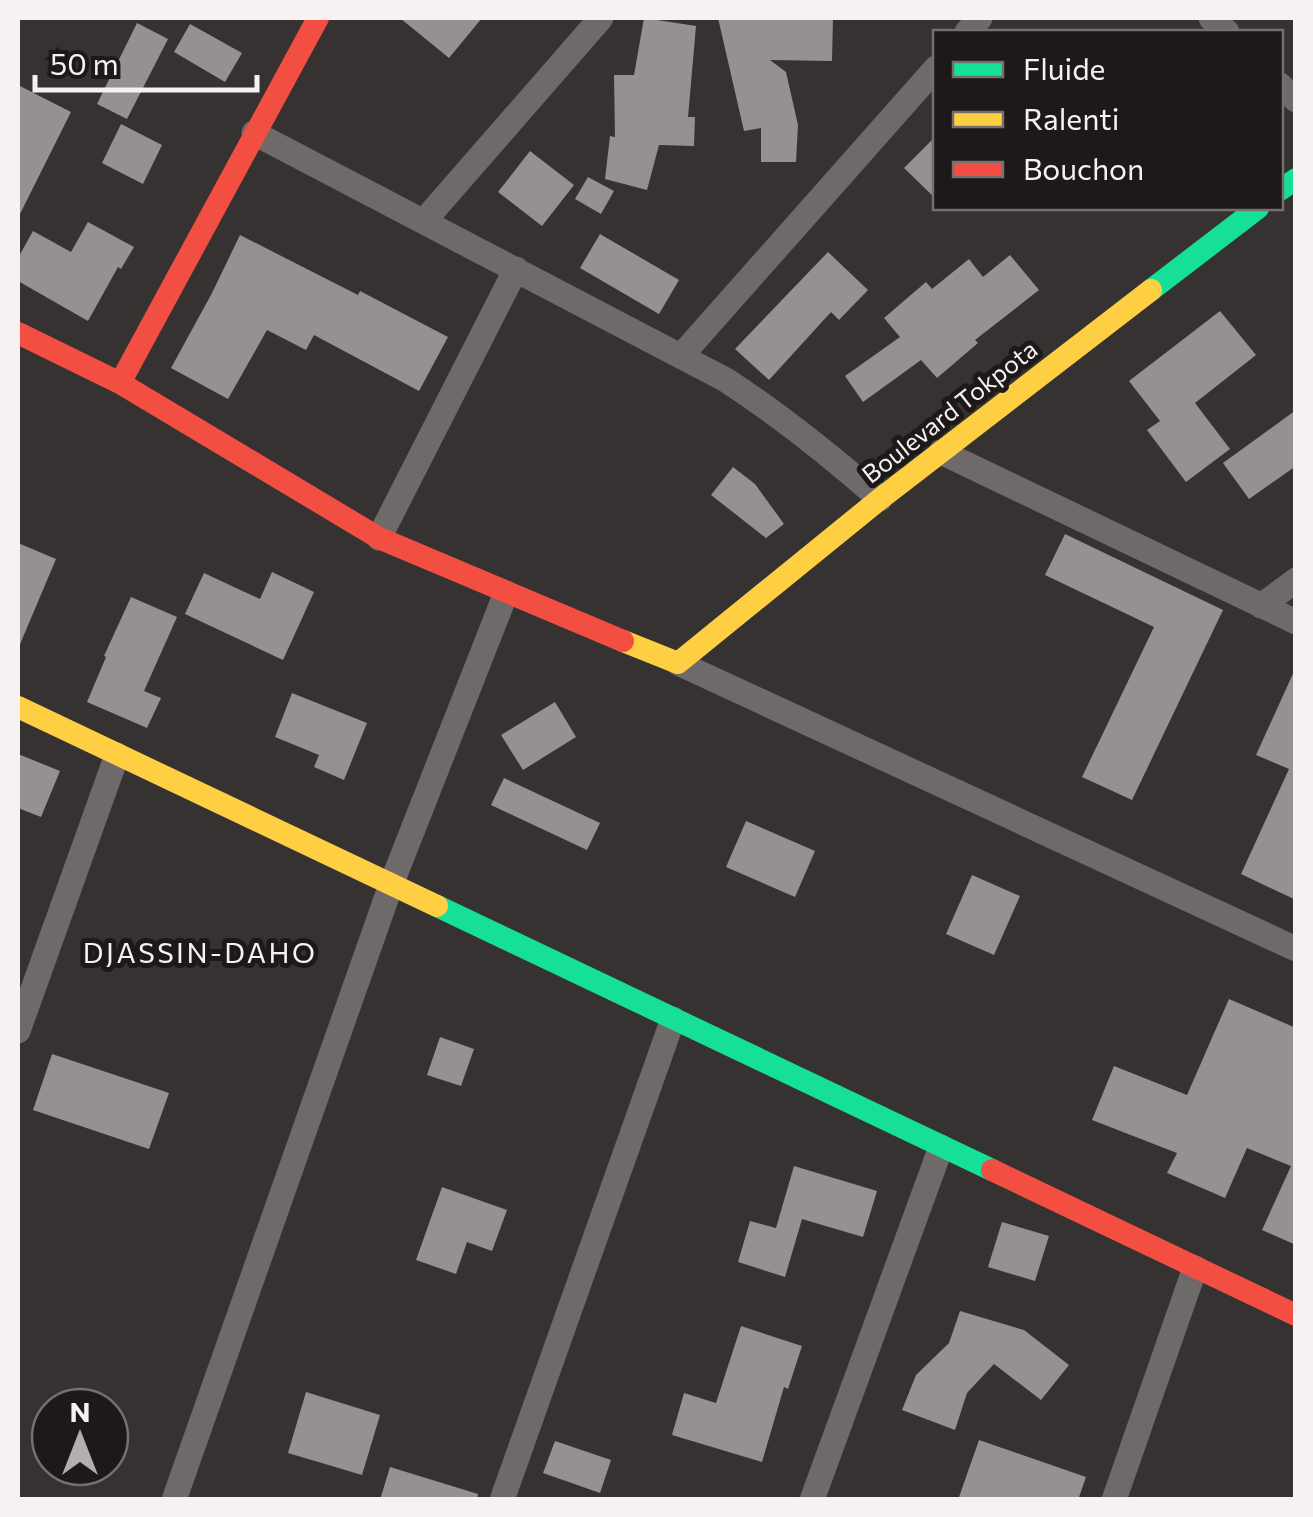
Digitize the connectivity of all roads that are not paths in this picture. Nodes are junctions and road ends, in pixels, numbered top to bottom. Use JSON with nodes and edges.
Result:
{"nodes":[{"id":1,"x":318,"y":18,"type":"edge"},
{"id":2,"x":601,"y":18,"type":"edge"},
{"id":3,"x":933,"y":71,"type":"edge"},
{"id":4,"x":254,"y":133,"type":"junction"},
{"id":5,"x":1255,"y":210,"type":"edge"},
{"id":6,"x":424,"y":221,"type":"junction"},
{"id":7,"x":516,"y":270,"type":"junction"},
{"id":8,"x":18,"y":333,"type":"edge"},
{"id":9,"x":681,"y":356,"type":"junction"},
{"id":10,"x":120,"y":384,"type":"junction"},
{"id":11,"x":942,"y":452,"type":"junction"},
{"id":12,"x":880,"y":499,"type":"junction"},
{"id":13,"x":379,"y":538,"type":"junction"},
{"id":14,"x":1296,"y":580,"type":"edge"},
{"id":15,"x":506,"y":593,"type":"junction"},
{"id":16,"x":1261,"y":606,"type":"junction"},
{"id":17,"x":1296,"y":622,"type":"edge"},
{"id":18,"x":678,"y":663,"type":"junction"},
{"id":19,"x":18,"y":707,"type":"edge"},
{"id":20,"x":117,"y":754,"type":"junction"},
{"id":21,"x":391,"y":885,"type":"junction"},
{"id":22,"x":1296,"y":949,"type":"edge"},
{"id":23,"x":673,"y":1019,"type":"junction"},
{"id":24,"x":18,"y":1031,"type":"edge"},
{"id":25,"x":941,"y":1147,"type":"junction"},
{"id":26,"x":1195,"y":1268,"type":"junction"},
{"id":27,"x":1296,"y":1315,"type":"edge"},
{"id":28,"x":174,"y":1500,"type":"edge"},
{"id":29,"x":502,"y":1500,"type":"edge"},
{"id":30,"x":812,"y":1500,"type":"edge"},
{"id":31,"x":1114,"y":1500,"type":"edge"}],
"edges":[{"from":1,"to":4,"type":"street"},
{"from":2,"to":6,"type":"street"},
{"from":3,"to":9,"type":"street"},
{"from":4,"to":6,"type":"street"},
{"from":4,"to":10,"type":"street"},
{"from":5,"to":11,"type":"street","name":"Boulevard Tokpota"},
{"from":6,"to":7,"type":"street"},
{"from":7,"to":9,"type":"street"},
{"from":7,"to":13,"type":"street"},
{"from":8,"to":10,"type":"street"},
{"from":9,"to":12,"type":"street"},
{"from":10,"to":13,"type":"street"},
{"from":11,"to":12,"type":"street","name":"Boulevard Tokpota"},
{"from":11,"to":16,"type":"street"},
{"from":12,"to":18,"type":"street","name":"Boulevard Tokpota"},
{"from":13,"to":15,"type":"street"},
{"from":14,"to":16,"type":"street"},
{"from":15,"to":18,"type":"street"},
{"from":15,"to":21,"type":"street"},
{"from":16,"to":17,"type":"street"},
{"from":18,"to":22,"type":"street"},
{"from":19,"to":20,"type":"street"},
{"from":20,"to":21,"type":"street"},
{"from":20,"to":24,"type":"street"},
{"from":21,"to":23,"type":"street"},
{"from":21,"to":28,"type":"street"},
{"from":23,"to":25,"type":"street"},
{"from":23,"to":29,"type":"street"},
{"from":25,"to":26,"type":"street"},
{"from":25,"to":30,"type":"street"},
{"from":26,"to":27,"type":"street"},
{"from":26,"to":31,"type":"street"}]}
